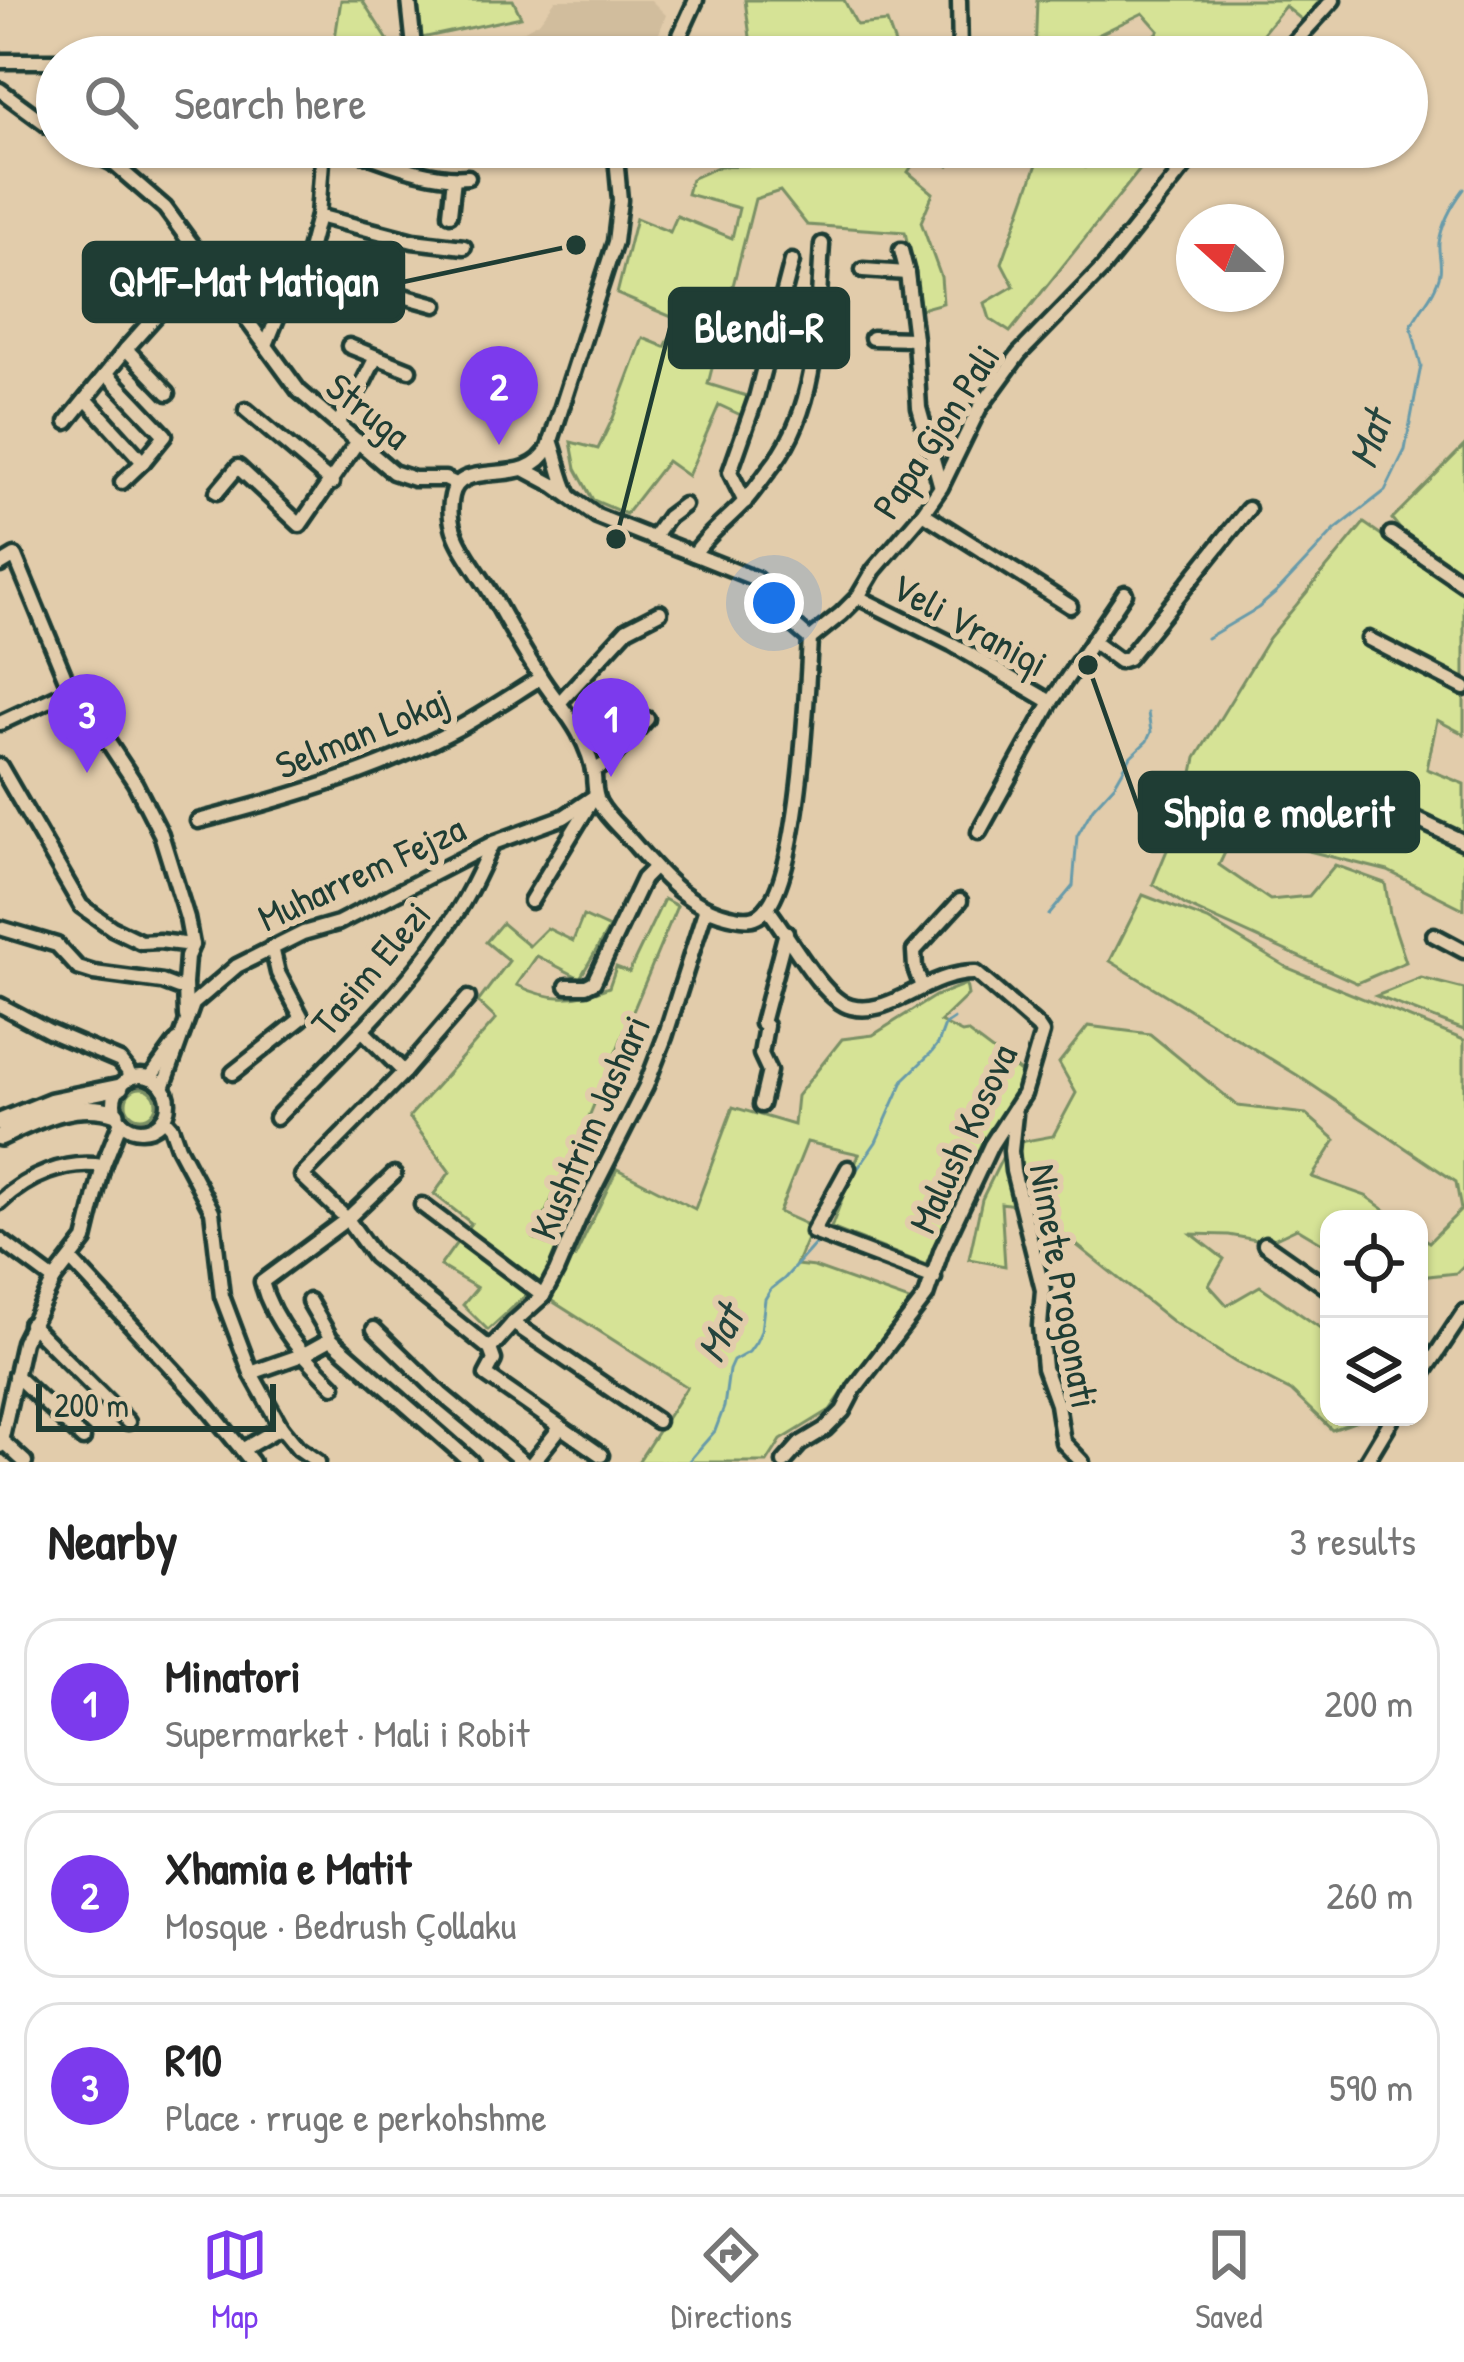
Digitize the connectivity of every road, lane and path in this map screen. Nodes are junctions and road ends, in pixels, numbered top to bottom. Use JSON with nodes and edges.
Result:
{"nodes":[{"id":1,"x":409,"y":0,"type":"edge"},
{"id":2,"x":696,"y":0,"type":"edge"},
{"id":3,"x":959,"y":0,"type":"edge"},
{"id":4,"x":1333,"y":0,"type":"edge"},
{"id":5,"x":413,"y":36,"type":"edge"},
{"id":6,"x":680,"y":36,"type":"edge"},
{"id":7,"x":960,"y":36,"type":"edge"},
{"id":8,"x":1300,"y":36,"type":"edge"},
{"id":9,"x":0,"y":61,"type":"edge"},
{"id":10,"x":36,"y":61,"type":"edge"},
{"id":11,"x":0,"y":90,"type":"edge"},
{"id":12,"x":36,"y":117,"type":"edge"},
{"id":13,"x":119,"y":168,"type":"edge"},
{"id":14,"x":321,"y":168,"type":"edge"},
{"id":15,"x":410,"y":168,"type":"edge"},
{"id":16,"x":621,"y":168,"type":"edge"},
{"id":17,"x":1183,"y":168,"type":"edge"},
{"id":18,"x":450,"y":214,"type":"dead end"},
{"id":19,"x":318,"y":216,"type":"junction"},
{"id":20,"x":822,"y":244,"type":"dead end"},
{"id":21,"x":464,"y":247,"type":"dead end"},
{"id":22,"x":901,"y":250,"type":"dead end"},
{"id":23,"x":205,"y":261,"type":"junction"},
{"id":24,"x":792,"y":261,"type":"dead end"},
{"id":25,"x":863,"y":271,"type":"dead end"},
{"id":26,"x":908,"y":274,"type":"junction"},
{"id":27,"x":291,"y":284,"type":"dead end"},
{"id":28,"x":436,"y":305,"type":"dead end"},
{"id":29,"x":872,"y":338,"type":"dead end"},
{"id":30,"x":915,"y":339,"type":"junction"},
{"id":31,"x":266,"y":345,"type":"junction"},
{"id":32,"x":349,"y":346,"type":"dead end"},
{"id":33,"x":126,"y":349,"type":"junction"},
{"id":34,"x":376,"y":357,"type":"junction"},
{"id":35,"x":409,"y":370,"type":"dead end"},
{"id":36,"x":106,"y":374,"type":"junction"},
{"id":37,"x":168,"y":393,"type":"dead end"},
{"id":38,"x":86,"y":399,"type":"junction"},
{"id":39,"x":246,"y":410,"type":"dead end"},
{"id":40,"x":68,"y":422,"type":"dead end"},
{"id":41,"x":338,"y":423,"type":"junction"},
{"id":42,"x":551,"y":440,"type":"junction"},
{"id":43,"x":358,"y":441,"type":"junction"},
{"id":44,"x":143,"y":462,"type":"junction"},
{"id":45,"x":524,"y":469,"type":"junction"},
{"id":46,"x":122,"y":482,"type":"dead end"},
{"id":47,"x":332,"y":483,"type":"junction"},
{"id":48,"x":456,"y":484,"type":"junction"},
{"id":49,"x":941,"y":487,"type":"junction"},
{"id":50,"x":218,"y":492,"type":"dead end"},
{"id":51,"x":569,"y":496,"type":"junction"},
{"id":52,"x":745,"y":502,"type":"junction"},
{"id":53,"x":684,"y":505,"type":"dead end"},
{"id":54,"x":1248,"y":509,"type":"dead end"},
{"id":55,"x":923,"y":513,"type":"junction"},
{"id":56,"x":1391,"y":534,"type":"dead end"},
{"id":57,"x":653,"y":538,"type":"junction"},
{"id":58,"x":694,"y":554,"type":"junction"},
{"id":59,"x":0,"y":565,"type":"edge"},
{"id":60,"x":1464,"y":584,"type":"edge"},
{"id":61,"x":1125,"y":593,"type":"dead end"},
{"id":62,"x":857,"y":597,"type":"junction"},
{"id":63,"x":1070,"y":606,"type":"dead end"},
{"id":64,"x":660,"y":612,"type":"dead end"},
{"id":65,"x":811,"y":639,"type":"junction"},
{"id":66,"x":1369,"y":639,"type":"dead end"},
{"id":67,"x":1092,"y":641,"type":"junction"},
{"id":68,"x":540,"y":678,"type":"junction"},
{"id":69,"x":1464,"y":688,"type":"edge"},
{"id":70,"x":73,"y":689,"type":"junction"},
{"id":71,"x":1051,"y":702,"type":"junction"},
{"id":72,"x":559,"y":703,"type":"junction"},
{"id":73,"x":647,"y":719,"type":"dead end"},
{"id":74,"x":0,"y":724,"type":"edge"},
{"id":75,"x":0,"y":766,"type":"edge"},
{"id":76,"x":593,"y":771,"type":"junction"},
{"id":77,"x":595,"y":796,"type":"junction"},
{"id":78,"x":1403,"y":812,"type":"dead end"},
{"id":79,"x":198,"y":821,"type":"dead end"},
{"id":80,"x":979,"y":832,"type":"dead end"},
{"id":81,"x":1464,"y":842,"type":"edge"},
{"id":82,"x":493,"y":843,"type":"junction"},
{"id":83,"x":655,"y":868,"type":"junction"},
{"id":84,"x":531,"y":901,"type":"dead end"},
{"id":85,"x":960,"y":901,"type":"dead end"},
{"id":86,"x":706,"y":908,"type":"junction"},
{"id":87,"x":766,"y":908,"type":"junction"},
{"id":88,"x":0,"y":928,"type":"edge"},
{"id":89,"x":786,"y":932,"type":"junction"},
{"id":90,"x":1434,"y":935,"type":"dead end"},
{"id":91,"x":192,"y":945,"type":"junction"},
{"id":92,"x":272,"y":947,"type":"junction"},
{"id":93,"x":1464,"y":951,"type":"edge"},
{"id":94,"x":185,"y":984,"type":"junction"},
{"id":95,"x":567,"y":986,"type":"dead end"},
{"id":96,"x":922,"y":987,"type":"junction"},
{"id":97,"x":468,"y":998,"type":"dead end"},
{"id":98,"x":0,"y":1005,"type":"edge"},
{"id":99,"x":186,"y":1017,"type":"junction"},
{"id":100,"x":362,"y":1030,"type":"junction"},
{"id":101,"x":181,"y":1035,"type":"junction"},
{"id":102,"x":404,"y":1072,"type":"junction"},
{"id":103,"x":233,"y":1073,"type":"dead end"},
{"id":104,"x":150,"y":1078,"type":"junction"},
{"id":105,"x":124,"y":1083,"type":"junction"},
{"id":106,"x":164,"y":1088,"type":"junction"},
{"id":107,"x":761,"y":1105,"type":"dead end"},
{"id":108,"x":1015,"y":1112,"type":"junction"},
{"id":109,"x":119,"y":1117,"type":"junction"},
{"id":110,"x":163,"y":1118,"type":"junction"},
{"id":111,"x":276,"y":1118,"type":"dead end"},
{"id":112,"x":0,"y":1122,"type":"edge"},
{"id":113,"x":0,"y":1136,"type":"edge"},
{"id":114,"x":103,"y":1166,"type":"junction"},
{"id":115,"x":848,"y":1168,"type":"dead end"},
{"id":116,"x":394,"y":1174,"type":"dead end"},
{"id":117,"x":0,"y":1202,"type":"edge"},
{"id":118,"x":422,"y":1204,"type":"dead end"},
{"id":119,"x":347,"y":1219,"type":"junction"},
{"id":120,"x":0,"y":1240,"type":"edge"},
{"id":121,"x":1265,"y":1244,"type":"dead end"},
{"id":122,"x":72,"y":1261,"type":"junction"},
{"id":123,"x":934,"y":1278,"type":"junction"},
{"id":124,"x":54,"y":1280,"type":"junction"},
{"id":125,"x":1320,"y":1282,"type":"edge"},
{"id":126,"x":543,"y":1296,"type":"junction"},
{"id":127,"x":309,"y":1301,"type":"dead end"},
{"id":128,"x":1464,"y":1312,"type":"edge"},
{"id":129,"x":513,"y":1323,"type":"junction"},
{"id":130,"x":30,"y":1324,"type":"junction"},
{"id":131,"x":374,"y":1329,"type":"dead end"},
{"id":132,"x":331,"y":1339,"type":"junction"},
{"id":133,"x":490,"y":1349,"type":"junction"},
{"id":134,"x":302,"y":1355,"type":"junction"},
{"id":135,"x":1428,"y":1357,"type":"edge"},
{"id":136,"x":1432,"y":1360,"type":"junction"},
{"id":137,"x":1428,"y":1366,"type":"edge"},
{"id":138,"x":251,"y":1373,"type":"junction"},
{"id":139,"x":15,"y":1375,"type":"junction"},
{"id":140,"x":334,"y":1386,"type":"dead end"},
{"id":141,"x":657,"y":1420,"type":"dead end"},
{"id":142,"x":128,"y":1422,"type":"dead end"},
{"id":143,"x":1388,"y":1426,"type":"edge"},
{"id":144,"x":281,"y":1427,"type":"junction"},
{"id":145,"x":560,"y":1428,"type":"junction"},
{"id":146,"x":82,"y":1439,"type":"dead end"},
{"id":147,"x":1,"y":1443,"type":"edge"},
{"id":148,"x":242,"y":1450,"type":"junction"},
{"id":149,"x":601,"y":1456,"type":"dead end"},
{"id":150,"x":25,"y":1462,"type":"edge"},
{"id":151,"x":252,"y":1462,"type":"edge"},
{"id":152,"x":318,"y":1462,"type":"edge"},
{"id":153,"x":470,"y":1462,"type":"edge"},
{"id":154,"x":524,"y":1462,"type":"edge"},
{"id":155,"x":533,"y":1462,"type":"edge"},
{"id":156,"x":784,"y":1462,"type":"edge"},
{"id":157,"x":1082,"y":1462,"type":"edge"},
{"id":158,"x":1366,"y":1462,"type":"edge"}],
"edges":[{"from":1,"to":5,"type":"street"},
{"from":2,"to":6,"type":"street"},
{"from":3,"to":7,"type":"street"},
{"from":4,"to":8,"type":"street"},
{"from":9,"to":10,"type":"street"},
{"from":11,"to":12,"type":"street"},
{"from":13,"to":23,"type":"street","name":"Struga"},
{"from":14,"to":19,"type":"street"},
{"from":15,"to":18,"type":"street"},
{"from":16,"to":42,"type":"street"},
{"from":17,"to":49,"type":"street","name":"Papa Gjon Pali"},
{"from":19,"to":21,"type":"street"},
{"from":19,"to":28,"type":"street"},
{"from":20,"to":52,"type":"street"},
{"from":22,"to":26,"type":"street"},
{"from":23,"to":31,"type":"street","name":"Struga"},
{"from":23,"to":33,"type":"street"},
{"from":24,"to":52,"type":"street"},
{"from":25,"to":26,"type":"street"},
{"from":26,"to":30,"type":"street"},
{"from":27,"to":31,"type":"street"},
{"from":29,"to":30,"type":"street"},
{"from":30,"to":49,"type":"street"},
{"from":31,"to":41,"type":"street","name":"Struga"},
{"from":32,"to":34,"type":"street"},
{"from":33,"to":36,"type":"street"},
{"from":33,"to":37,"type":"street"},
{"from":34,"to":35,"type":"street"},
{"from":34,"to":41,"type":"street"},
{"from":36,"to":38,"type":"street"},
{"from":36,"to":44,"type":"street"},
{"from":38,"to":40,"type":"street"},
{"from":38,"to":44,"type":"street"},
{"from":39,"to":47,"type":"street"},
{"from":41,"to":43,"type":"street","name":"Struga"},
{"from":42,"to":45,"type":"street"},
{"from":42,"to":51,"type":"street"},
{"from":43,"to":47,"type":"street"},
{"from":43,"to":48,"type":"street","name":"Struga"},
{"from":44,"to":46,"type":"street"},
{"from":45,"to":48,"type":"street"},
{"from":45,"to":51,"type":"street"},
{"from":47,"to":50,"type":"street"},
{"from":48,"to":68,"type":"street"},
{"from":49,"to":55,"type":"street","name":"Papa Gjon Pali"},
{"from":51,"to":57,"type":"street"},
{"from":52,"to":58,"type":"street"},
{"from":53,"to":57,"type":"street"},
{"from":54,"to":67,"type":"street"},
{"from":55,"to":62,"type":"street","name":"Papa Gjon Pali"},
{"from":55,"to":63,"type":"street"},
{"from":56,"to":60,"type":"street"},
{"from":57,"to":58,"type":"street"},
{"from":58,"to":65,"type":"street"},
{"from":59,"to":70,"type":"street"},
{"from":61,"to":67,"type":"street"},
{"from":62,"to":65,"type":"street","name":"Papa Gjon Pali"},
{"from":62,"to":71,"type":"street","name":"Veli Vraniqi"},
{"from":64,"to":72,"type":"street"},
{"from":65,"to":87,"type":"street"},
{"from":66,"to":69,"type":"street"},
{"from":67,"to":71,"type":"street"},
{"from":68,"to":72,"type":"street"},
{"from":68,"to":79,"type":"street","name":"Selman Lokaj"},
{"from":70,"to":74,"type":"street"},
{"from":70,"to":91,"type":"street"},
{"from":71,"to":80,"type":"street","name":"Veli Vraniqi"},
{"from":72,"to":76,"type":"street"},
{"from":73,"to":76,"type":"street"},
{"from":75,"to":91,"type":"street"},
{"from":76,"to":77,"type":"street"},
{"from":77,"to":82,"type":"street","name":"Muharrem Fejza"},
{"from":77,"to":83,"type":"street"},
{"from":77,"to":84,"type":"street"},
{"from":78,"to":81,"type":"street"},
{"from":82,"to":92,"type":"street","name":"Muharrem Fejza"},
{"from":82,"to":100,"type":"street","name":"Tasim Elezi"},
{"from":83,"to":86,"type":"street"},
{"from":83,"to":95,"type":"street"},
{"from":85,"to":96,"type":"street"},
{"from":86,"to":87,"type":"street"},
{"from":86,"to":126,"type":"street","name":"Kushtrim Jashari"},
{"from":87,"to":89,"type":"street"},
{"from":88,"to":94,"type":"street"},
{"from":89,"to":96,"type":"street","name":"Malush Kosova"},
{"from":89,"to":107,"type":"street"},
{"from":90,"to":93,"type":"street"},
{"from":91,"to":94,"type":"street"},
{"from":92,"to":99,"type":"street","name":"Muharrem Fejza"},
{"from":92,"to":103,"type":"street"},
{"from":94,"to":99,"type":"street"},
{"from":96,"to":108,"type":"street","name":"Malush Kosova"},
{"from":97,"to":102,"type":"street"},
{"from":98,"to":105,"type":"street"},
{"from":99,"to":101,"type":"street","name":"Muharrem Fejza"},
{"from":100,"to":102,"type":"street"},
{"from":100,"to":111,"type":"street","name":"Tasim Elezi"},
{"from":101,"to":104,"type":"street","name":"Muharrem Fejza"},
{"from":101,"to":106,"type":"street","name":"Muharrem Fejza"},
{"from":102,"to":119,"type":"street"},
{"from":104,"to":105,"type":"street"},
{"from":104,"to":106,"type":"street"},
{"from":105,"to":109,"type":"street"},
{"from":105,"to":112,"type":"main road"},
{"from":106,"to":110,"type":"street"},
{"from":108,"to":123,"type":"street","name":"Malush Kosova"},
{"from":108,"to":157,"type":"street","name":"Nimete Progonati"},
{"from":109,"to":110,"type":"street"},
{"from":109,"to":113,"type":"main road"},
{"from":109,"to":114,"type":"street"},
{"from":110,"to":138,"type":"street"},
{"from":114,"to":117,"type":"street"},
{"from":114,"to":122,"type":"street"},
{"from":115,"to":123,"type":"street"},
{"from":116,"to":119,"type":"street"},
{"from":118,"to":126,"type":"street"},
{"from":119,"to":133,"type":"street"},
{"from":119,"to":134,"type":"street"},
{"from":120,"to":124,"type":"street"},
{"from":121,"to":125,"type":"street"},
{"from":122,"to":124,"type":"street"},
{"from":122,"to":148,"type":"street"},
{"from":123,"to":156,"type":"street","name":"Malush Kosova"},
{"from":124,"to":130,"type":"street"},
{"from":126,"to":129,"type":"street","name":"Kushtrim Jashari"},
{"from":127,"to":132,"type":"street"},
{"from":128,"to":136,"type":"street"},
{"from":129,"to":133,"type":"street","name":"Kushtrim Jashari"},
{"from":129,"to":141,"type":"street"},
{"from":130,"to":139,"type":"street"},
{"from":130,"to":142,"type":"street"},
{"from":131,"to":154,"type":"street"},
{"from":132,"to":134,"type":"street"},
{"from":132,"to":153,"type":"street"},
{"from":133,"to":145,"type":"street"},
{"from":134,"to":138,"type":"street"},
{"from":134,"to":140,"type":"street"},
{"from":135,"to":136,"type":"street"},
{"from":136,"to":137,"type":"street"},
{"from":138,"to":144,"type":"street"},
{"from":139,"to":146,"type":"street"},
{"from":139,"to":147,"type":"street"},
{"from":143,"to":158,"type":"street"},
{"from":144,"to":148,"type":"street"},
{"from":144,"to":152,"type":"street"},
{"from":145,"to":149,"type":"street"},
{"from":145,"to":155,"type":"street"},
{"from":147,"to":150,"type":"street"},
{"from":148,"to":151,"type":"street"}]}
